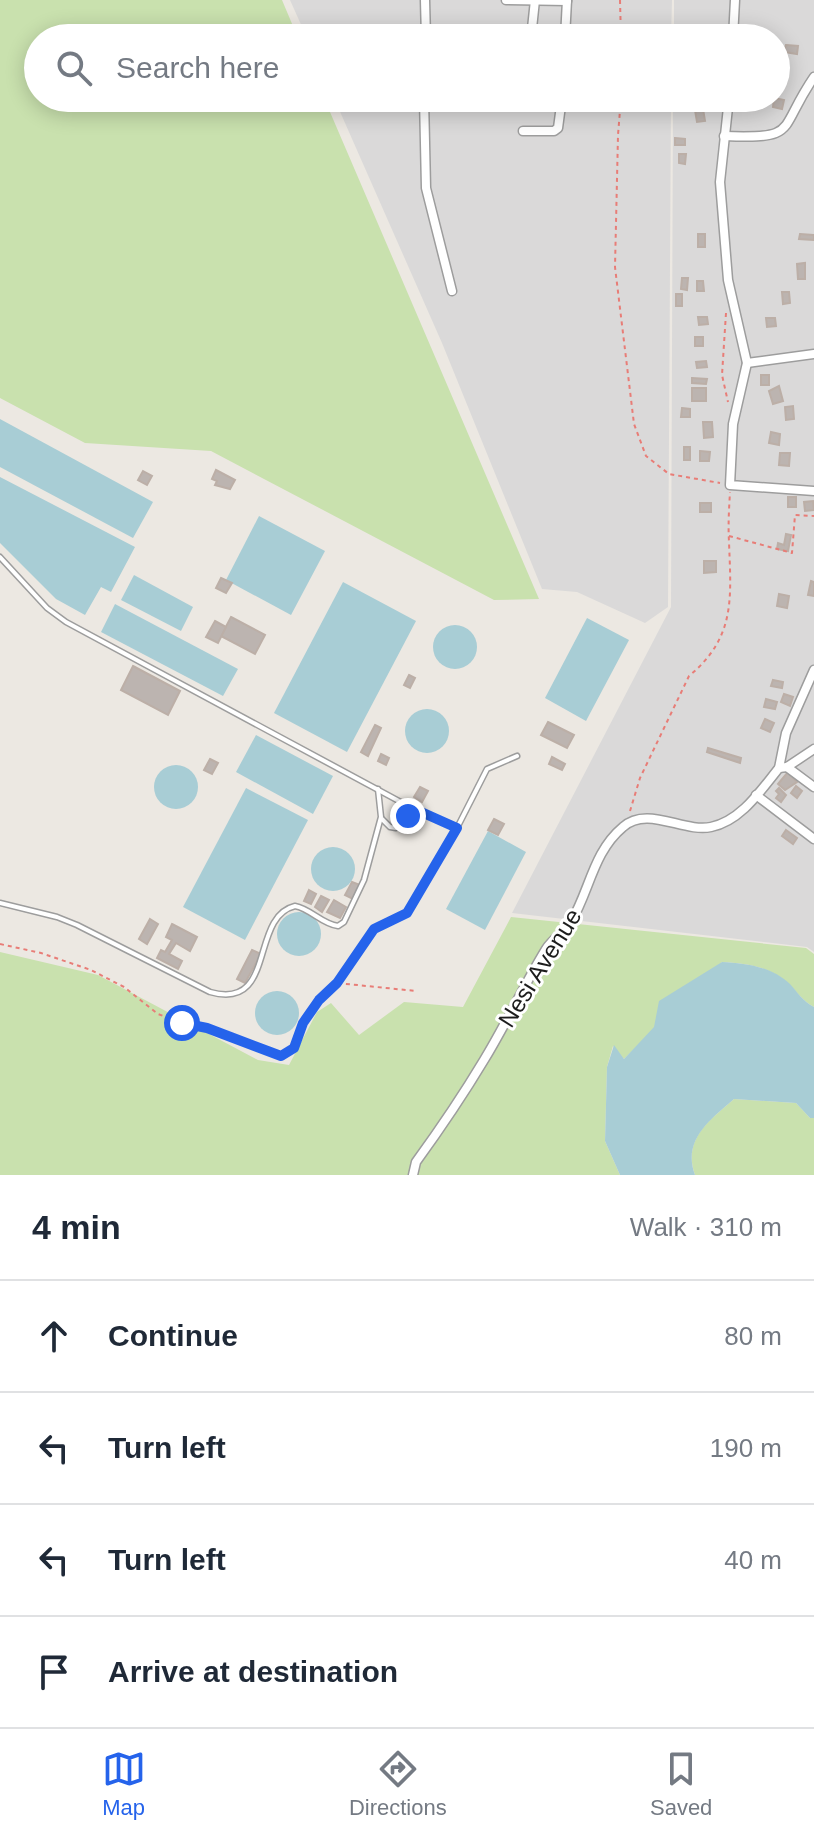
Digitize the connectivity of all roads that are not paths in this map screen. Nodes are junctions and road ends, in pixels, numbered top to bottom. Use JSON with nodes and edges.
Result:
{"nodes":[{"id":1,"x":425,"y":0,"type":"edge"},
{"id":2,"x":506,"y":0,"type":"edge"},
{"id":3,"x":535,"y":0,"type":"edge"},
{"id":4,"x":567,"y":0,"type":"edge"},
{"id":5,"x":735,"y":0,"type":"edge"},
{"id":6,"x":426,"y":24,"type":"edge"},
{"id":7,"x":532,"y":24,"type":"edge"},
{"id":8,"x":566,"y":24,"type":"edge"},
{"id":9,"x":734,"y":24,"type":"edge"},
{"id":10,"x":814,"y":77,"type":"edge"},
{"id":11,"x":424,"y":112,"type":"edge"},
{"id":12,"x":560,"y":112,"type":"edge"},
{"id":13,"x":727,"y":112,"type":"edge"},
{"id":14,"x":523,"y":131,"type":"dead end"},
{"id":15,"x":724,"y":136,"type":"junction"},
{"id":16,"x":452,"y":291,"type":"dead end"},
{"id":17,"x":814,"y":354,"type":"edge"},
{"id":18,"x":747,"y":363,"type":"junction"},
{"id":19,"x":814,"y":491,"type":"edge"},
{"id":20,"x":0,"y":557,"type":"edge"},
{"id":21,"x":814,"y":670,"type":"edge"},
{"id":22,"x":814,"y":749,"type":"edge"},
{"id":23,"x":517,"y":756,"type":"dead end"},
{"id":24,"x":783,"y":767,"type":"junction"},
{"id":25,"x":814,"y":787,"type":"edge"},
{"id":26,"x":378,"y":789,"type":"junction"},
{"id":27,"x":756,"y":795,"type":"junction"},
{"id":28,"x":410,"y":807,"type":"junction"},
{"id":29,"x":381,"y":817,"type":"junction"},
{"id":30,"x":814,"y":839,"type":"edge"},
{"id":31,"x":0,"y":903,"type":"edge"},
{"id":32,"x":413,"y":1175,"type":"edge"}],
"edges":[{"from":1,"to":6,"type":"street"},
{"from":2,"to":3,"type":"street"},
{"from":3,"to":4,"type":"street"},
{"from":3,"to":7,"type":"street"},
{"from":4,"to":8,"type":"street"},
{"from":5,"to":9,"type":"street"},
{"from":10,"to":15,"type":"street"},
{"from":11,"to":16,"type":"street"},
{"from":12,"to":14,"type":"street"},
{"from":13,"to":15,"type":"street"},
{"from":15,"to":18,"type":"street"},
{"from":17,"to":18,"type":"street"},
{"from":18,"to":19,"type":"street"},
{"from":20,"to":26,"type":"lane"},
{"from":21,"to":24,"type":"street"},
{"from":22,"to":24,"type":"street"},
{"from":23,"to":28,"type":"lane"},
{"from":24,"to":25,"type":"street"},
{"from":24,"to":27,"type":"street"},
{"from":26,"to":28,"type":"lane"},
{"from":26,"to":29,"type":"lane"},
{"from":27,"to":30,"type":"street"},
{"from":27,"to":32,"type":"street","name":"Nesi Avenue"},
{"from":28,"to":29,"type":"lane"},
{"from":29,"to":31,"type":"lane"}]}
